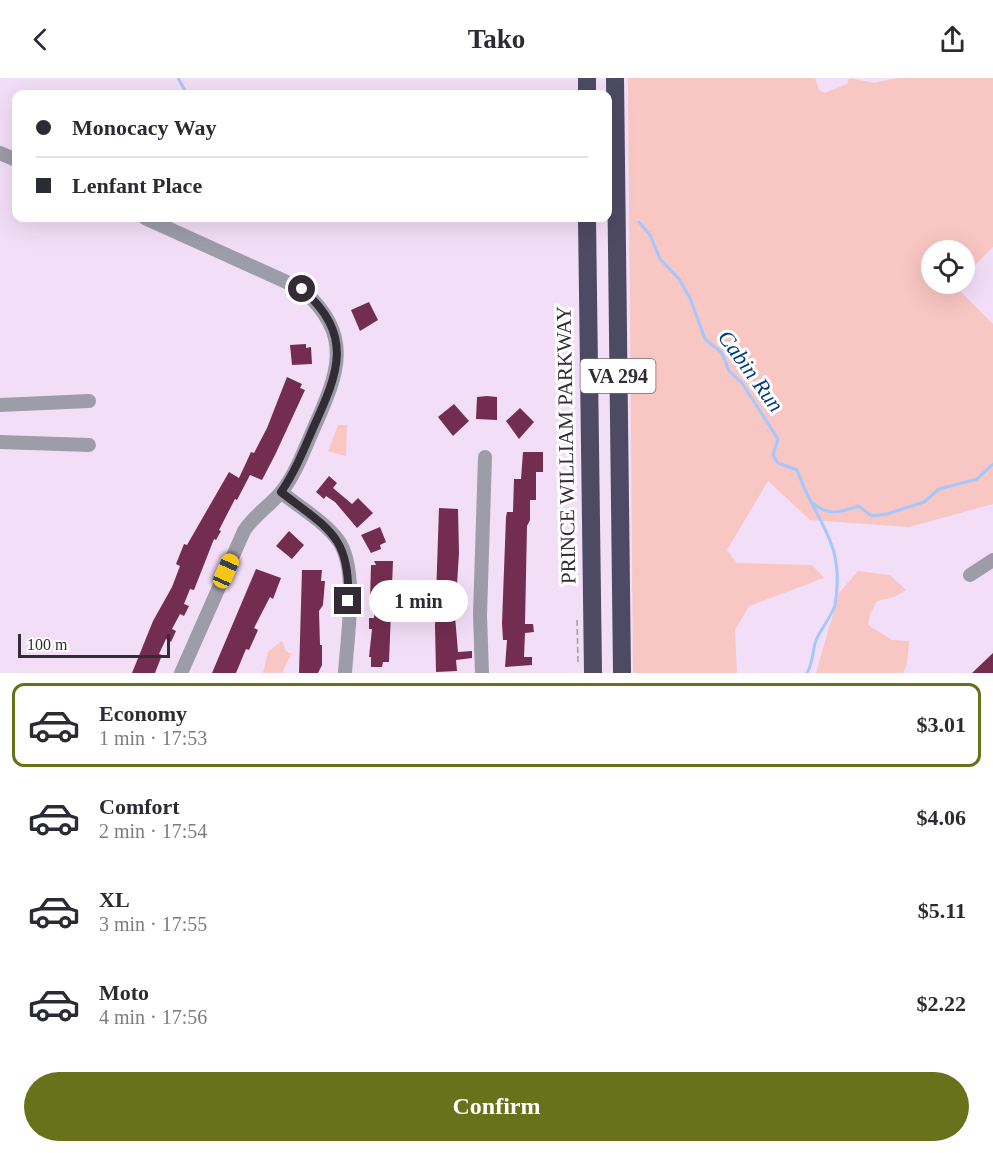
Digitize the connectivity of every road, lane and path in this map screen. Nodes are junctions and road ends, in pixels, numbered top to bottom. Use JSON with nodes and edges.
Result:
{"nodes":[{"id":1,"x":615,"y":78,"type":"edge"},
{"id":2,"x":587,"y":222,"type":"edge"},
{"id":3,"x":171,"y":223,"type":"edge"},
{"id":4,"x":89,"y":401,"type":"dead end"},
{"id":5,"x":0,"y":405,"type":"edge"},
{"id":6,"x":0,"y":442,"type":"edge"},
{"id":7,"x":89,"y":445,"type":"dead end"},
{"id":8,"x":485,"y":457,"type":"dead end"},
{"id":9,"x":281,"y":492,"type":"junction"},
{"id":10,"x":993,"y":560,"type":"edge"},
{"id":11,"x":970,"y":575,"type":"dead end"},
{"id":12,"x":181,"y":673,"type":"edge"},
{"id":13,"x":345,"y":673,"type":"edge"},
{"id":14,"x":482,"y":673,"type":"edge"},
{"id":15,"x":592,"y":673,"type":"edge"},
{"id":16,"x":622,"y":673,"type":"edge"}],
"edges":[{"from":1,"to":16,"type":"highway","number":"VA 294"},
{"from":2,"to":15,"type":"highway","name":"PRINCE WILLIAM PARKWAY","number":"VA 294"},
{"from":3,"to":9,"type":"street"},
{"from":4,"to":5,"type":"street"},
{"from":6,"to":7,"type":"street"},
{"from":8,"to":14,"type":"street"},
{"from":9,"to":12,"type":"street"},
{"from":9,"to":13,"type":"street"},
{"from":10,"to":11,"type":"street"}]}
